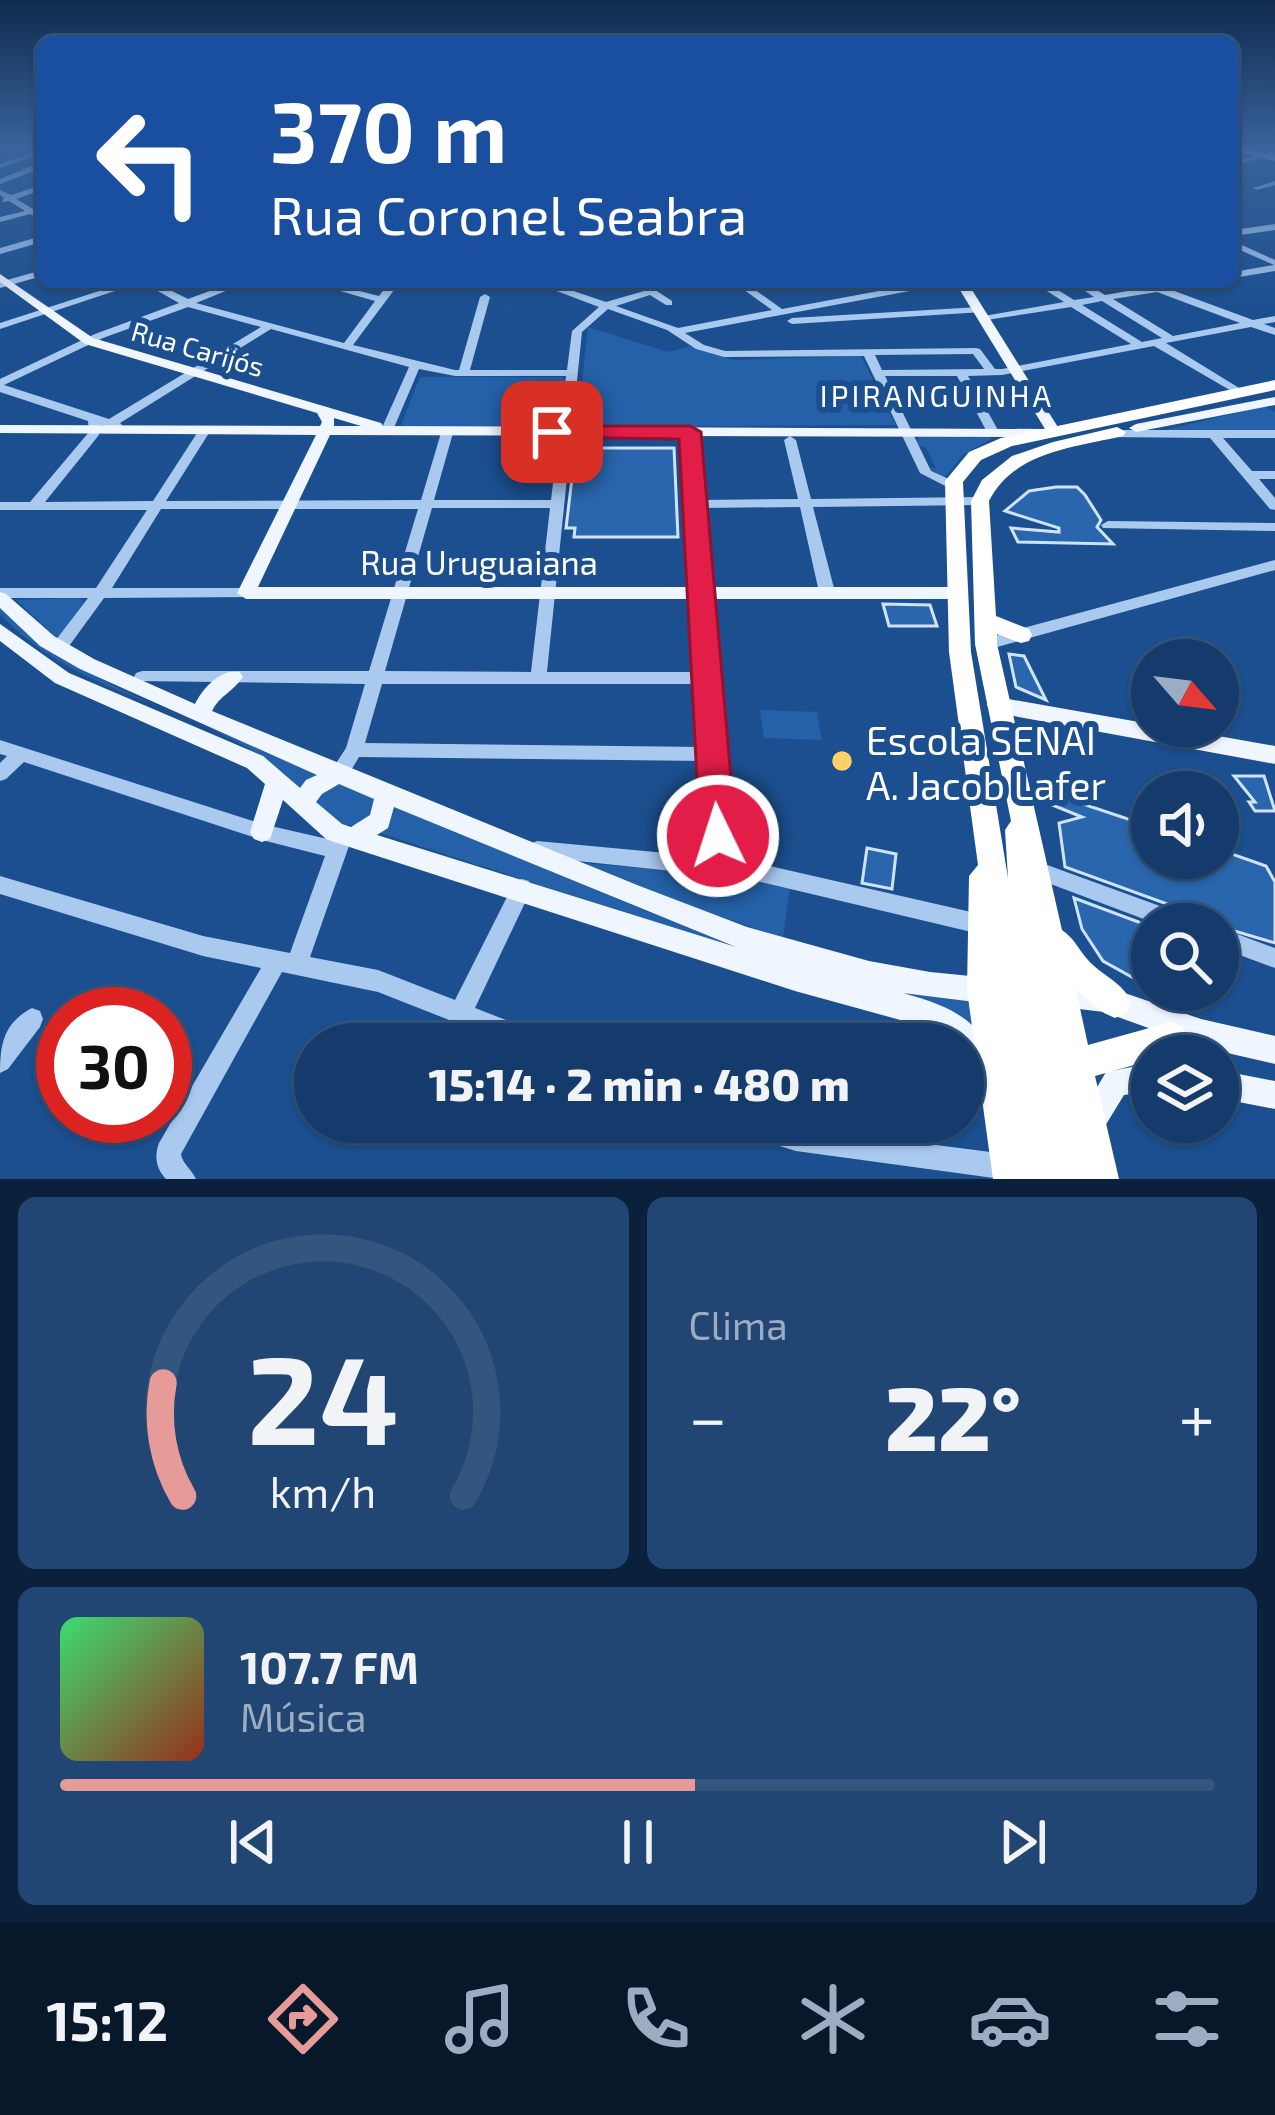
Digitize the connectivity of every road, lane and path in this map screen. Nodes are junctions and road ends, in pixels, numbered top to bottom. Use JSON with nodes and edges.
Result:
{"nodes":[{"id":1,"x":36,"y":214,"type":"edge"},
{"id":2,"x":0,"y":220,"type":"edge"},
{"id":3,"x":1239,"y":224,"type":"edge"},
{"id":4,"x":1275,"y":224,"type":"edge"},
{"id":5,"x":1250,"y":230,"type":"junction"},
{"id":6,"x":1239,"y":231,"type":"edge"},
{"id":7,"x":36,"y":241,"type":"edge"},
{"id":8,"x":1239,"y":247,"type":"edge"},
{"id":9,"x":0,"y":250,"type":"edge"},
{"id":10,"x":1275,"y":266,"type":"edge"},
{"id":11,"x":36,"y":274,"type":"edge"},
{"id":12,"x":1239,"y":274,"type":"edge"},
{"id":13,"x":2,"y":282,"type":"edge"},
{"id":14,"x":118,"y":288,"type":"edge"},
{"id":15,"x":158,"y":288,"type":"edge"},
{"id":16,"x":229,"y":288,"type":"edge"},
{"id":17,"x":337,"y":288,"type":"edge"},
{"id":18,"x":391,"y":288,"type":"edge"},
{"id":19,"x":556,"y":288,"type":"edge"},
{"id":20,"x":645,"y":288,"type":"edge"},
{"id":21,"x":747,"y":288,"type":"edge"},
{"id":22,"x":907,"y":288,"type":"edge"},
{"id":23,"x":965,"y":288,"type":"edge"},
{"id":24,"x":1048,"y":288,"type":"edge"},
{"id":25,"x":1086,"y":288,"type":"edge"},
{"id":26,"x":1163,"y":288,"type":"edge"},
{"id":27,"x":1158,"y":289,"type":"junction"},
{"id":28,"x":650,"y":292,"type":"junction"},
{"id":29,"x":485,"y":297,"type":"dead end"},
{"id":30,"x":1103,"y":298,"type":"junction"},
{"id":31,"x":382,"y":300,"type":"junction"},
{"id":32,"x":669,"y":303,"type":"dead end"},
{"id":33,"x":1073,"y":304,"type":"junction"},
{"id":34,"x":191,"y":305,"type":"junction"},
{"id":35,"x":607,"y":305,"type":"junction"},
{"id":36,"x":778,"y":310,"type":"junction"},
{"id":37,"x":46,"y":311,"type":"junction"},
{"id":38,"x":981,"y":315,"type":"junction"},
{"id":39,"x":1275,"y":319,"type":"edge"},
{"id":40,"x":792,"y":321,"type":"dead end"},
{"id":41,"x":1251,"y":323,"type":"junction"},
{"id":42,"x":0,"y":326,"type":"edge"},
{"id":43,"x":269,"y":326,"type":"junction"},
{"id":44,"x":676,"y":331,"type":"junction"},
{"id":45,"x":1275,"y":332,"type":"edge"},
{"id":46,"x":1171,"y":339,"type":"junction"},
{"id":47,"x":89,"y":340,"type":"junction"},
{"id":48,"x":1156,"y":342,"type":"junction"},
{"id":49,"x":1140,"y":345,"type":"junction"},
{"id":50,"x":346,"y":346,"type":"junction"},
{"id":51,"x":868,"y":352,"type":"junction"},
{"id":52,"x":415,"y":365,"type":"junction"},
{"id":53,"x":1015,"y":369,"type":"junction"},
{"id":54,"x":196,"y":371,"type":"junction"},
{"id":55,"x":464,"y":373,"type":"junction"},
{"id":56,"x":572,"y":373,"type":"junction"},
{"id":57,"x":880,"y":373,"type":"junction"},
{"id":58,"x":961,"y":373,"type":"junction"},
{"id":59,"x":993,"y":373,"type":"junction"},
{"id":60,"x":0,"y":386,"type":"edge"},
{"id":61,"x":1234,"y":391,"type":"junction"},
{"id":62,"x":1275,"y":394,"type":"edge"},
{"id":63,"x":326,"y":421,"type":"junction"},
{"id":64,"x":100,"y":425,"type":"junction"},
{"id":65,"x":0,"y":430,"type":"edge"},
{"id":66,"x":392,"y":431,"type":"junction"},
{"id":67,"x":566,"y":432,"type":"junction"},
{"id":68,"x":690,"y":432,"type":"junction"},
{"id":69,"x":907,"y":432,"type":"junction"},
{"id":70,"x":202,"y":433,"type":"junction"},
{"id":71,"x":447,"y":433,"type":"junction"},
{"id":72,"x":1112,"y":434,"type":"junction"},
{"id":73,"x":1213,"y":434,"type":"junction"},
{"id":74,"x":1275,"y":434,"type":"edge"},
{"id":75,"x":794,"y":436,"type":"junction"},
{"id":76,"x":1054,"y":437,"type":"junction"},
{"id":77,"x":1001,"y":444,"type":"junction"},
{"id":78,"x":1249,"y":475,"type":"junction"},
{"id":79,"x":1275,"y":475,"type":"edge"},
{"id":80,"x":982,"y":494,"type":"junction"},
{"id":81,"x":953,"y":495,"type":"junction"},
{"id":82,"x":806,"y":503,"type":"junction"},
{"id":83,"x":160,"y":504,"type":"junction"},
{"id":84,"x":426,"y":504,"type":"junction"},
{"id":85,"x":558,"y":504,"type":"junction"},
{"id":86,"x":695,"y":504,"type":"junction"},
{"id":87,"x":290,"y":505,"type":"junction"},
{"id":88,"x":0,"y":506,"type":"edge"},
{"id":89,"x":34,"y":506,"type":"junction"},
{"id":90,"x":1275,"y":506,"type":"edge"},
{"id":91,"x":1108,"y":525,"type":"dead end"},
{"id":92,"x":1275,"y":527,"type":"edge"},
{"id":93,"x":1275,"y":565,"type":"edge"},
{"id":94,"x":984,"y":590,"type":"junction"},
{"id":95,"x":400,"y":592,"type":"junction"},
{"id":96,"x":548,"y":592,"type":"junction"},
{"id":97,"x":701,"y":592,"type":"junction"},
{"id":98,"x":827,"y":592,"type":"junction"},
{"id":99,"x":957,"y":592,"type":"junction"},
{"id":100,"x":97,"y":593,"type":"junction"},
{"id":101,"x":246,"y":593,"type":"junction"},
{"id":102,"x":0,"y":595,"type":"edge"},
{"id":103,"x":0,"y":632,"type":"edge"},
{"id":104,"x":986,"y":632,"type":"junction"},
{"id":105,"x":1021,"y":635,"type":"joint"},
{"id":106,"x":58,"y":649,"type":"junction"},
{"id":107,"x":960,"y":652,"type":"junction"},
{"id":108,"x":142,"y":677,"type":"dead end"},
{"id":109,"x":233,"y":677,"type":"junction"},
{"id":110,"x":375,"y":677,"type":"junction"},
{"id":111,"x":707,"y":678,"type":"junction"},
{"id":112,"x":538,"y":679,"type":"junction"},
{"id":113,"x":966,"y":691,"type":"junction"},
{"id":114,"x":998,"y":705,"type":"junction"},
{"id":115,"x":200,"y":714,"type":"junction"},
{"id":116,"x":0,"y":747,"type":"edge"},
{"id":117,"x":354,"y":750,"type":"junction"},
{"id":118,"x":22,"y":753,"type":"junction"},
{"id":119,"x":712,"y":754,"type":"junction"},
{"id":120,"x":1275,"y":755,"type":"edge"},
{"id":121,"x":0,"y":774,"type":"edge"},
{"id":122,"x":338,"y":774,"type":"junction"},
{"id":123,"x":277,"y":781,"type":"junction"},
{"id":124,"x":386,"y":794,"type":"junction"},
{"id":125,"x":301,"y":805,"type":"junction"},
{"id":126,"x":1018,"y":811,"type":"junction"},
{"id":127,"x":262,"y":832,"type":"junction"},
{"id":128,"x":987,"y":840,"type":"junction"},
{"id":129,"x":346,"y":841,"type":"junction"},
{"id":130,"x":517,"y":847,"type":"junction"},
{"id":131,"x":720,"y":868,"type":"junction"},
{"id":132,"x":1039,"y":872,"type":"junction"},
{"id":133,"x":0,"y":885,"type":"edge"},
{"id":134,"x":522,"y":888,"type":"junction"},
{"id":135,"x":1131,"y":905,"type":"edge"},
{"id":136,"x":980,"y":924,"type":"junction"},
{"id":137,"x":1052,"y":935,"type":"junction"},
{"id":138,"x":1239,"y":945,"type":"edge"},
{"id":139,"x":1275,"y":958,"type":"edge"},
{"id":140,"x":287,"y":963,"type":"junction"},
{"id":141,"x":1023,"y":992,"type":"junction"},
{"id":142,"x":1115,"y":1002,"type":"junction"},
{"id":143,"x":461,"y":1012,"type":"junction"},
{"id":144,"x":32,"y":1019,"type":"dead end"},
{"id":145,"x":488,"y":1023,"type":"edge"},
{"id":146,"x":1169,"y":1035,"type":"edge"},
{"id":147,"x":1239,"y":1047,"type":"edge"},
{"id":148,"x":1275,"y":1050,"type":"edge"},
{"id":149,"x":1131,"y":1053,"type":"edge"},
{"id":150,"x":0,"y":1061,"type":"edge"},
{"id":151,"x":1066,"y":1067,"type":"junction"},
{"id":152,"x":1131,"y":1080,"type":"edge"},
{"id":153,"x":1239,"y":1088,"type":"edge"},
{"id":154,"x":1275,"y":1095,"type":"edge"},
{"id":155,"x":1014,"y":1106,"type":"junction"},
{"id":156,"x":1090,"y":1126,"type":"junction"},
{"id":157,"x":821,"y":1143,"type":"edge"},
{"id":158,"x":1019,"y":1175,"type":"edge"},
{"id":159,"x":184,"y":1179,"type":"edge"},
{"id":160,"x":1074,"y":1179,"type":"edge"},
{"id":161,"x":1101,"y":1179,"type":"edge"}],
"edges":[{"from":1,"to":2,"type":"street"},
{"from":3,"to":5,"type":"street"},
{"from":4,"to":5,"type":"street"},
{"from":5,"to":6,"type":"street"},
{"from":7,"to":9,"type":"street"},
{"from":8,"to":10,"type":"street"},
{"from":10,"to":12,"type":"street"},
{"from":11,"to":13,"type":"street"},
{"from":13,"to":37,"type":"main road","name":"Rua Carijós"},
{"from":14,"to":37,"type":"street"},
{"from":15,"to":34,"type":"street"},
{"from":16,"to":34,"type":"street"},
{"from":17,"to":31,"type":"street"},
{"from":18,"to":31,"type":"street"},
{"from":19,"to":35,"type":"street"},
{"from":20,"to":28,"type":"street"},
{"from":21,"to":36,"type":"street"},
{"from":22,"to":36,"type":"street"},
{"from":23,"to":38,"type":"main road"},
{"from":24,"to":33,"type":"street"},
{"from":25,"to":30,"type":"street"},
{"from":26,"to":27,"type":"street"},
{"from":27,"to":30,"type":"street"},
{"from":27,"to":41,"type":"street"},
{"from":28,"to":32,"type":"street"},
{"from":28,"to":35,"type":"street"},
{"from":29,"to":55,"type":"street"},
{"from":30,"to":33,"type":"street"},
{"from":30,"to":46,"type":"street"},
{"from":31,"to":50,"type":"street"},
{"from":33,"to":38,"type":"street"},
{"from":33,"to":49,"type":"street"},
{"from":34,"to":43,"type":"street"},
{"from":34,"to":47,"type":"street"},
{"from":35,"to":44,"type":"street"},
{"from":35,"to":56,"type":"street"},
{"from":36,"to":44,"type":"street"},
{"from":37,"to":42,"type":"street"},
{"from":37,"to":47,"type":"main road","name":"Rua Carijós"},
{"from":38,"to":40,"type":"street"},
{"from":38,"to":53,"type":"main road"},
{"from":39,"to":41,"type":"street"},
{"from":41,"to":45,"type":"street"},
{"from":41,"to":46,"type":"street"},
{"from":43,"to":50,"type":"street"},
{"from":43,"to":54,"type":"street"},
{"from":44,"to":51,"type":"street"},
{"from":46,"to":48,"type":"street"},
{"from":47,"to":54,"type":"main road","name":"Rua Carijós"},
{"from":47,"to":60,"type":"street"},
{"from":48,"to":49,"type":"street"},
{"from":48,"to":61,"type":"street"},
{"from":49,"to":53,"type":"street"},
{"from":50,"to":52,"type":"street"},
{"from":51,"to":57,"type":"street"},
{"from":51,"to":59,"type":"street"},
{"from":52,"to":55,"type":"street"},
{"from":52,"to":66,"type":"street"},
{"from":53,"to":59,"type":"street"},
{"from":53,"to":76,"type":"main road"},
{"from":54,"to":63,"type":"main road","name":"Rua Carijós"},
{"from":54,"to":64,"type":"street"},
{"from":55,"to":56,"type":"street"},
{"from":56,"to":67,"type":"street"},
{"from":57,"to":58,"type":"street"},
{"from":57,"to":69,"type":"street"},
{"from":58,"to":59,"type":"street"},
{"from":58,"to":77,"type":"street"},
{"from":60,"to":64,"type":"street"},
{"from":61,"to":62,"type":"highway"},
{"from":61,"to":76,"type":"highway"},
{"from":62,"to":72,"type":"highway"},
{"from":63,"to":66,"type":"main road"},
{"from":63,"to":66,"type":"main road"},
{"from":63,"to":70,"type":"main road"},
{"from":63,"to":87,"type":"main road"},
{"from":64,"to":65,"type":"main road"},
{"from":64,"to":70,"type":"main road"},
{"from":64,"to":89,"type":"street"},
{"from":66,"to":71,"type":"main road"},
{"from":67,"to":68,"type":"main road"},
{"from":67,"to":71,"type":"main road"},
{"from":67,"to":85,"type":"street"},
{"from":68,"to":75,"type":"main road"},
{"from":68,"to":86,"type":"street"},
{"from":69,"to":75,"type":"main road"},
{"from":69,"to":77,"type":"main road"},
{"from":69,"to":81,"type":"street"},
{"from":70,"to":83,"type":"street"},
{"from":71,"to":84,"type":"street"},
{"from":72,"to":73,"type":"street"},
{"from":72,"to":76,"type":"highway"},
{"from":73,"to":74,"type":"street"},
{"from":73,"to":78,"type":"street"},
{"from":75,"to":82,"type":"street"},
{"from":76,"to":77,"type":"main road"},
{"from":76,"to":77,"type":"highway"},
{"from":76,"to":80,"type":"highway"},
{"from":77,"to":80,"type":"highway"},
{"from":77,"to":81,"type":"highway"},
{"from":78,"to":79,"type":"street"},
{"from":78,"to":90,"type":"street"},
{"from":80,"to":81,"type":"street"},
{"from":80,"to":94,"type":"highway"},
{"from":81,"to":82,"type":"street"},
{"from":81,"to":99,"type":"highway"},
{"from":82,"to":86,"type":"street"},
{"from":82,"to":98,"type":"street"},
{"from":83,"to":87,"type":"street"},
{"from":83,"to":89,"type":"street"},
{"from":83,"to":100,"type":"street"},
{"from":84,"to":85,"type":"street"},
{"from":84,"to":87,"type":"street"},
{"from":84,"to":95,"type":"street"},
{"from":85,"to":96,"type":"street"},
{"from":86,"to":97,"type":"street"},
{"from":87,"to":101,"type":"main road"},
{"from":88,"to":89,"type":"street"},
{"from":91,"to":92,"type":"street"},
{"from":93,"to":105,"type":"street"},
{"from":94,"to":99,"type":"highway"},
{"from":94,"to":104,"type":"highway"},
{"from":95,"to":96,"type":"main road","name":"Rua Uruguaiana"},
{"from":95,"to":101,"type":"main road","name":"Rua Uruguaiana"},
{"from":95,"to":110,"type":"street"},
{"from":96,"to":97,"type":"main road","name":"Rua Uruguaiana"},
{"from":96,"to":112,"type":"street"},
{"from":97,"to":98,"type":"main road","name":"Rua Uruguaiana"},
{"from":97,"to":111,"type":"street"},
{"from":98,"to":99,"type":"main road","name":"Rua Uruguaiana"},
{"from":99,"to":107,"type":"highway"},
{"from":100,"to":101,"type":"street","name":"Rua Uruguaiana"},
{"from":100,"to":102,"type":"street","name":"Rua Uruguaiana"},
{"from":100,"to":106,"type":"street"},
{"from":102,"to":106,"type":"main road"},
{"from":103,"to":123,"type":"main road"},
{"from":104,"to":105,"type":"highway"},
{"from":104,"to":107,"type":"highway"},
{"from":104,"to":114,"type":"highway"},
{"from":106,"to":115,"type":"main road"},
{"from":107,"to":113,"type":"highway"},
{"from":108,"to":109,"type":"street"},
{"from":109,"to":110,"type":"street"},
{"from":109,"to":115,"type":"main road"},
{"from":110,"to":112,"type":"street"},
{"from":110,"to":117,"type":"street"},
{"from":111,"to":112,"type":"street"},
{"from":111,"to":119,"type":"street"},
{"from":113,"to":114,"type":"highway"},
{"from":113,"to":128,"type":"highway"},
{"from":114,"to":120,"type":"main road"},
{"from":114,"to":126,"type":"highway"},
{"from":115,"to":122,"type":"main road"},
{"from":116,"to":118,"type":"street"},
{"from":117,"to":119,"type":"street"},
{"from":117,"to":122,"type":"street"},
{"from":118,"to":121,"type":"street"},
{"from":118,"to":127,"type":"street"},
{"from":119,"to":131,"type":"street"},
{"from":122,"to":124,"type":"main road"},
{"from":122,"to":125,"type":"main road"},
{"from":123,"to":125,"type":"main road"},
{"from":123,"to":127,"type":"main road"},
{"from":124,"to":129,"type":"main road"},
{"from":124,"to":130,"type":"main road"},
{"from":125,"to":129,"type":"main road"},
{"from":126,"to":132,"type":"highway"},
{"from":126,"to":141,"type":"highway"},
{"from":127,"to":129,"type":"street"},
{"from":128,"to":136,"type":"highway"},
{"from":128,"to":141,"type":"highway"},
{"from":129,"to":134,"type":"main road"},
{"from":129,"to":140,"type":"street"},
{"from":130,"to":131,"type":"street"},
{"from":130,"to":141,"type":"main road"},
{"from":131,"to":136,"type":"street"},
{"from":132,"to":135,"type":"street"},
{"from":132,"to":137,"type":"highway"},
{"from":133,"to":140,"type":"street"},
{"from":134,"to":143,"type":"street"},
{"from":134,"to":155,"type":"main road"},
{"from":136,"to":141,"type":"highway"},
{"from":137,"to":141,"type":"highway"},
{"from":137,"to":142,"type":"highway"},
{"from":138,"to":139,"type":"street"},
{"from":140,"to":143,"type":"street"},
{"from":140,"to":159,"type":"street"},
{"from":141,"to":142,"type":"main road"},
{"from":141,"to":151,"type":"highway"},
{"from":141,"to":155,"type":"highway"},
{"from":142,"to":146,"type":"main road"},
{"from":143,"to":145,"type":"street"},
{"from":144,"to":150,"type":"street"},
{"from":147,"to":148,"type":"main road"},
{"from":149,"to":151,"type":"highway"},
{"from":151,"to":155,"type":"highway"},
{"from":151,"to":156,"type":"highway"},
{"from":151,"to":160,"type":"highway"},
{"from":152,"to":156,"type":"main road"},
{"from":153,"to":154,"type":"main road"},
{"from":155,"to":158,"type":"highway"},
{"from":156,"to":161,"type":"highway"},
{"from":157,"to":158,"type":"street"}]}
